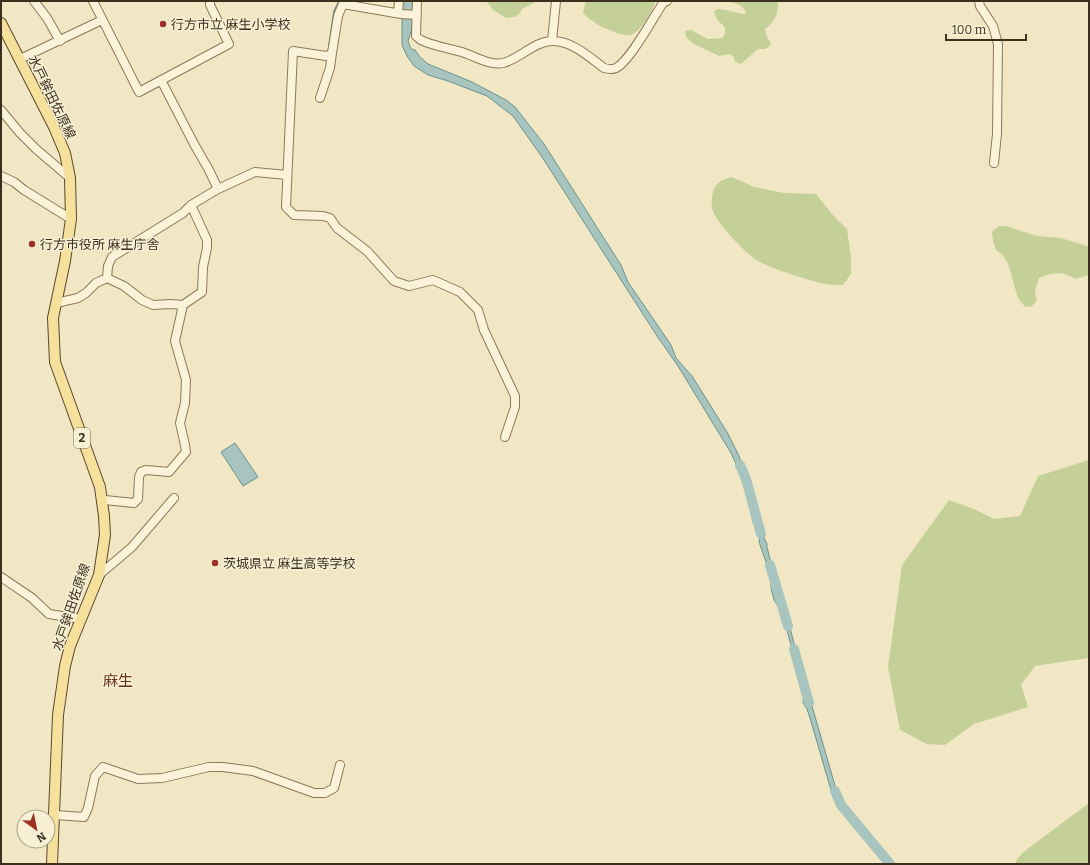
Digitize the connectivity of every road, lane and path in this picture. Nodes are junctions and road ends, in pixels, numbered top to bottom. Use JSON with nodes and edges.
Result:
{"nodes":[{"id":1,"x":34,"y":1,"type":"edge"},
{"id":2,"x":93,"y":1,"type":"edge"},
{"id":3,"x":210,"y":1,"type":"edge"},
{"id":4,"x":399,"y":1,"type":"edge"},
{"id":5,"x":417,"y":1,"type":"edge"},
{"id":6,"x":556,"y":1,"type":"edge"},
{"id":7,"x":667,"y":1,"type":"edge"},
{"id":8,"x":979,"y":1,"type":"edge"},
{"id":9,"x":344,"y":3,"type":"edge"},
{"id":10,"x":399,"y":14,"type":"junction"},
{"id":11,"x":416,"y":14,"type":"junction"},
{"id":12,"x":102,"y":20,"type":"junction"},
{"id":13,"x":1,"y":23,"type":"edge"},
{"id":14,"x":60,"y":41,"type":"junction"},
{"id":15,"x":552,"y":41,"type":"junction"},
{"id":16,"x":332,"y":53,"type":"junction"},
{"id":17,"x":20,"y":60,"type":"junction"},
{"id":18,"x":161,"y":80,"type":"junction"},
{"id":19,"x":320,"y":98,"type":"dead end"},
{"id":20,"x":1,"y":110,"type":"edge"},
{"id":21,"x":994,"y":163,"type":"dead end"},
{"id":22,"x":287,"y":175,"type":"junction"},
{"id":23,"x":1,"y":176,"type":"edge"},
{"id":24,"x":70,"y":178,"type":"junction"},
{"id":25,"x":218,"y":189,"type":"junction"},
{"id":26,"x":192,"y":205,"type":"junction"},
{"id":27,"x":70,"y":219,"type":"junction"},
{"id":28,"x":107,"y":278,"type":"junction"},
{"id":29,"x":56,"y":303,"type":"junction"},
{"id":30,"x":183,"y":305,"type":"junction"},
{"id":31,"x":505,"y":437,"type":"dead end"},
{"id":32,"x":174,"y":498,"type":"dead end"},
{"id":33,"x":101,"y":501,"type":"junction"},
{"id":34,"x":99,"y":575,"type":"junction"},
{"id":35,"x":1,"y":577,"type":"edge"},
{"id":36,"x":81,"y":619,"type":"junction"},
{"id":37,"x":340,"y":765,"type":"dead end"},
{"id":38,"x":55,"y":809,"type":"edge"},
{"id":39,"x":56,"y":815,"type":"edge"},
{"id":40,"x":53,"y":849,"type":"edge"},
{"id":41,"x":52,"y":864,"type":"edge"}],
"edges":[{"from":1,"to":14,"type":"street"},
{"from":2,"to":12,"type":"street"},
{"from":3,"to":18,"type":"street"},
{"from":4,"to":10,"type":"street"},
{"from":5,"to":11,"type":"street"},
{"from":6,"to":15,"type":"street"},
{"from":7,"to":15,"type":"street"},
{"from":8,"to":21,"type":"street"},
{"from":9,"to":10,"type":"street"},
{"from":9,"to":16,"type":"street"},
{"from":10,"to":11,"type":"street"},
{"from":11,"to":15,"type":"street"},
{"from":12,"to":14,"type":"street"},
{"from":12,"to":18,"type":"street"},
{"from":13,"to":17,"type":"main road","name":"水戸鉾田佐原線","number":"2"},
{"from":14,"to":17,"type":"street"},
{"from":16,"to":19,"type":"street"},
{"from":16,"to":22,"type":"street"},
{"from":17,"to":24,"type":"main road","name":"水戸鉾田佐原線","number":"2"},
{"from":18,"to":25,"type":"street"},
{"from":20,"to":24,"type":"street"},
{"from":22,"to":25,"type":"street"},
{"from":22,"to":31,"type":"street"},
{"from":23,"to":27,"type":"street"},
{"from":24,"to":27,"type":"main road","name":"水戸鉾田佐原線","number":"2"},
{"from":25,"to":26,"type":"street"},
{"from":26,"to":28,"type":"street"},
{"from":26,"to":30,"type":"street"},
{"from":27,"to":29,"type":"main road","name":"水戸鉾田佐原線","number":"2"},
{"from":28,"to":29,"type":"street"},
{"from":28,"to":30,"type":"street"},
{"from":29,"to":33,"type":"main road","name":"水戸鉾田佐原線","number":"2"},
{"from":30,"to":33,"type":"street"},
{"from":32,"to":34,"type":"street"},
{"from":33,"to":34,"type":"main road","name":"水戸鉾田佐原線","number":"2"},
{"from":34,"to":36,"type":"main road","name":"水戸鉾田佐原線","number":"2"},
{"from":35,"to":36,"type":"street"},
{"from":36,"to":38,"type":"main road","name":"水戸鉾田佐原線","number":"2"},
{"from":37,"to":39,"type":"street"},
{"from":40,"to":41,"type":"main road","name":"水戸鉾田佐原線","number":"2"}]}
